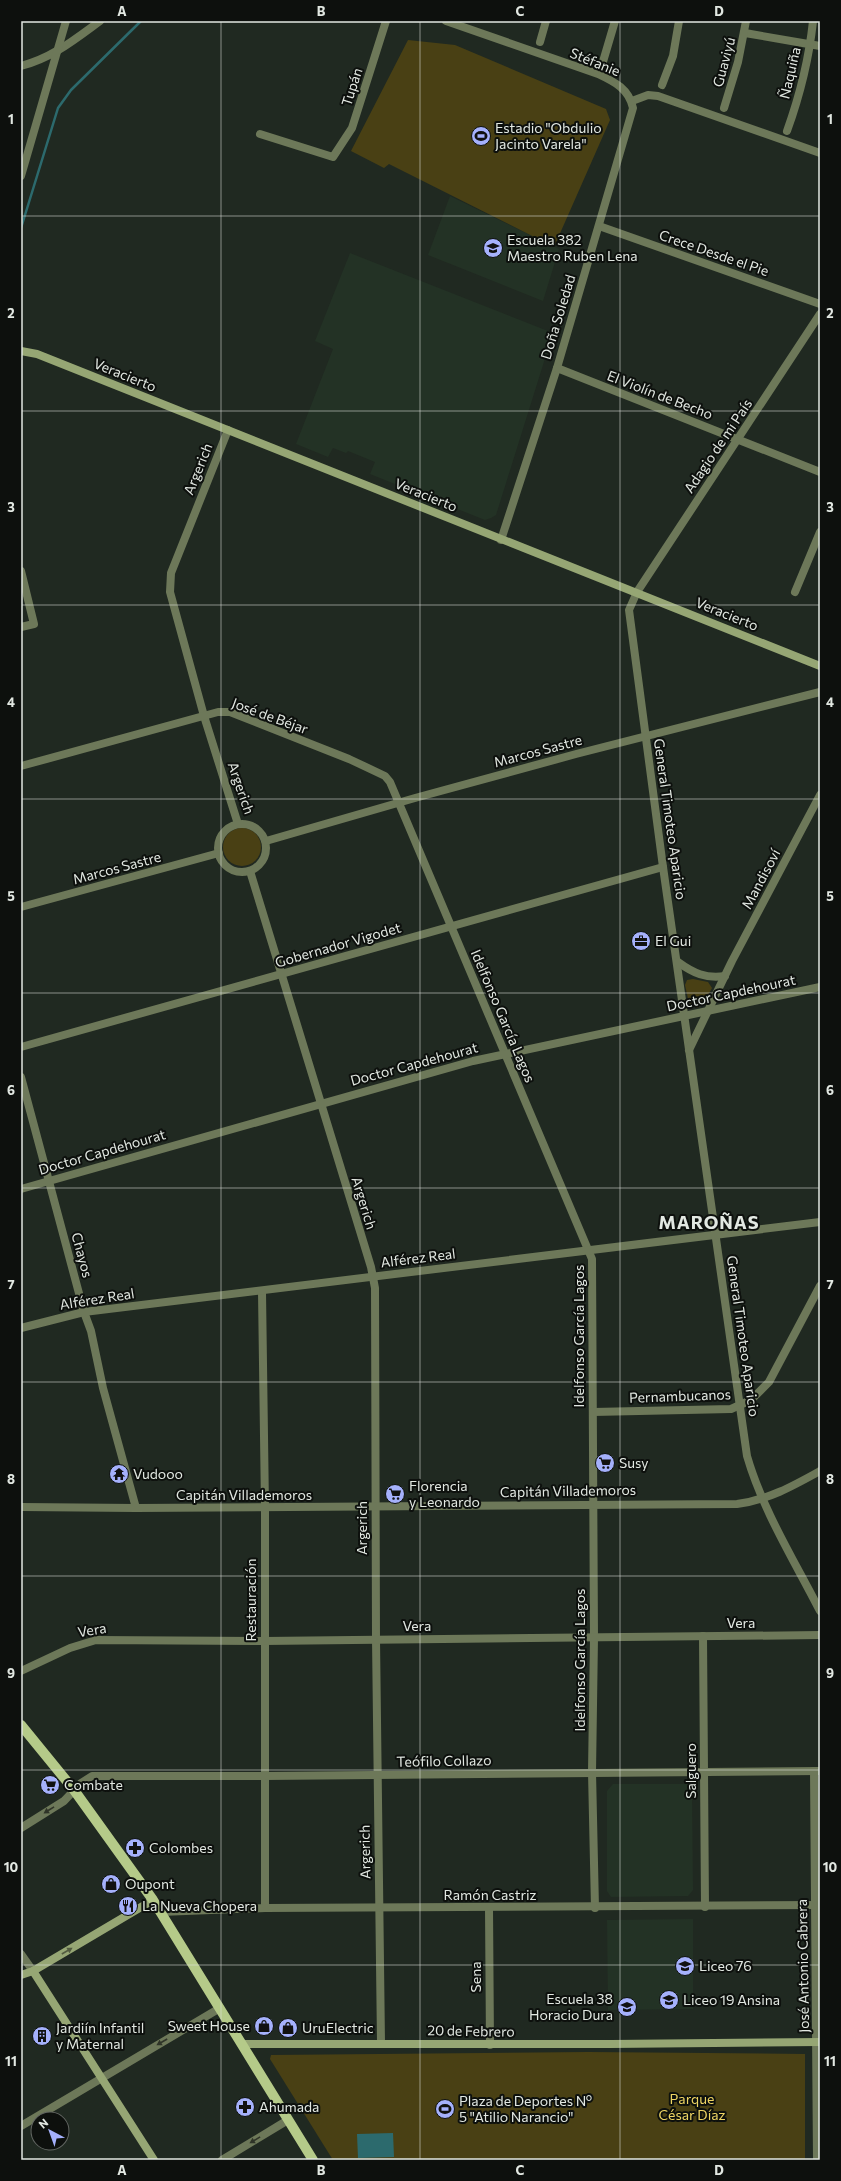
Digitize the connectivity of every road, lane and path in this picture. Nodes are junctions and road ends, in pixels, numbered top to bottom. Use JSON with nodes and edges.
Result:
{"nodes":[{"id":1,"x":66,"y":21,"type":"edge"},
{"id":2,"x":100,"y":21,"type":"edge"},
{"id":3,"x":386,"y":21,"type":"edge"},
{"id":4,"x":446,"y":21,"type":"edge"},
{"id":5,"x":546,"y":21,"type":"edge"},
{"id":6,"x":615,"y":21,"type":"edge"},
{"id":7,"x":679,"y":21,"type":"edge"},
{"id":8,"x":746,"y":21,"type":"edge"},
{"id":9,"x":813,"y":21,"type":"edge"},
{"id":10,"x":745,"y":33,"type":"junction"},
{"id":11,"x":540,"y":42,"type":"dead end"},
{"id":12,"x":810,"y":44,"type":"junction"},
{"id":13,"x":820,"y":46,"type":"edge"},
{"id":14,"x":57,"y":52,"type":"junction"},
{"id":15,"x":602,"y":65,"type":"dead end"},
{"id":16,"x":21,"y":66,"type":"edge"},
{"id":17,"x":662,"y":85,"type":"dead end"},
{"id":18,"x":632,"y":101,"type":"junction"},
{"id":19,"x":724,"y":108,"type":"dead end"},
{"id":20,"x":786,"y":130,"type":"dead end"},
{"id":21,"x":260,"y":134,"type":"dead end"},
{"id":22,"x":820,"y":153,"type":"edge"},
{"id":23,"x":21,"y":176,"type":"edge"},
{"id":24,"x":599,"y":226,"type":"junction"},
{"id":25,"x":820,"y":304,"type":"edge"},
{"id":26,"x":820,"y":314,"type":"edge"},
{"id":27,"x":21,"y":351,"type":"edge"},
{"id":28,"x":557,"y":368,"type":"junction"},
{"id":29,"x":228,"y":430,"type":"junction"},
{"id":30,"x":737,"y":439,"type":"junction"},
{"id":31,"x":820,"y":472,"type":"edge"},
{"id":32,"x":820,"y":532,"type":"edge"},
{"id":33,"x":501,"y":540,"type":"junction"},
{"id":34,"x":21,"y":571,"type":"edge"},
{"id":35,"x":637,"y":592,"type":"junction"},
{"id":36,"x":795,"y":592,"type":"dead end"},
{"id":37,"x":21,"y":627,"type":"edge"},
{"id":38,"x":820,"y":666,"type":"edge"},
{"id":39,"x":819,"y":691,"type":"edge"},
{"id":40,"x":204,"y":716,"type":"junction"},
{"id":41,"x":645,"y":736,"type":"junction"},
{"id":42,"x":21,"y":766,"type":"edge"},
{"id":43,"x":820,"y":795,"type":"edge"},
{"id":44,"x":398,"y":804,"type":"junction"},
{"id":45,"x":238,"y":824,"type":"junction"},
{"id":46,"x":266,"y":841,"type":"junction"},
{"id":47,"x":219,"y":853,"type":"junction"},
{"id":48,"x":663,"y":867,"type":"junction"},
{"id":49,"x":250,"y":871,"type":"junction"},
{"id":50,"x":21,"y":907,"type":"edge"},
{"id":51,"x":451,"y":926,"type":"junction"},
{"id":52,"x":678,"y":962,"type":"junction"},
{"id":53,"x":281,"y":976,"type":"junction"},
{"id":54,"x":725,"y":976,"type":"junction"},
{"id":55,"x":820,"y":987,"type":"edge"},
{"id":56,"x":709,"y":1010,"type":"junction"},
{"id":57,"x":684,"y":1016,"type":"junction"},
{"id":58,"x":21,"y":1047,"type":"edge"},
{"id":59,"x":690,"y":1050,"type":"junction"},
{"id":60,"x":504,"y":1054,"type":"junction"},
{"id":61,"x":21,"y":1077,"type":"edge"},
{"id":62,"x":319,"y":1104,"type":"junction"},
{"id":63,"x":49,"y":1181,"type":"junction"},
{"id":64,"x":21,"y":1189,"type":"edge"},
{"id":65,"x":820,"y":1222,"type":"edge"},
{"id":66,"x":715,"y":1234,"type":"junction"},
{"id":67,"x":589,"y":1250,"type":"junction"},
{"id":68,"x":373,"y":1276,"type":"junction"},
{"id":69,"x":820,"y":1286,"type":"edge"},
{"id":70,"x":262,"y":1292,"type":"junction"},
{"id":71,"x":84,"y":1312,"type":"junction"},
{"id":72,"x":21,"y":1328,"type":"edge"},
{"id":73,"x":739,"y":1406,"type":"junction"},
{"id":74,"x":593,"y":1412,"type":"junction"},
{"id":75,"x":820,"y":1471,"type":"edge"},
{"id":76,"x":762,"y":1499,"type":"junction"},
{"id":77,"x":593,"y":1503,"type":"junction"},
{"id":78,"x":21,"y":1507,"type":"edge"},
{"id":79,"x":375,"y":1507,"type":"junction"},
{"id":80,"x":136,"y":1508,"type":"junction"},
{"id":81,"x":265,"y":1508,"type":"junction"},
{"id":82,"x":820,"y":1611,"type":"edge"},
{"id":83,"x":820,"y":1635,"type":"edge"},
{"id":84,"x":703,"y":1636,"type":"junction"},
{"id":85,"x":594,"y":1638,"type":"junction"},
{"id":86,"x":376,"y":1639,"type":"junction"},
{"id":87,"x":264,"y":1641,"type":"junction"},
{"id":88,"x":21,"y":1671,"type":"edge"},
{"id":89,"x":21,"y":1725,"type":"edge"},
{"id":90,"x":817,"y":1771,"type":"edge"},
{"id":91,"x":592,"y":1772,"type":"junction"},
{"id":92,"x":704,"y":1772,"type":"junction"},
{"id":93,"x":377,"y":1774,"type":"junction"},
{"id":94,"x":265,"y":1776,"type":"junction"},
{"id":95,"x":74,"y":1790,"type":"junction"},
{"id":96,"x":21,"y":1828,"type":"edge"},
{"id":97,"x":154,"y":1900,"type":"junction"},
{"id":98,"x":817,"y":1905,"type":"edge"},
{"id":99,"x":706,"y":1907,"type":"junction"},
{"id":100,"x":265,"y":1908,"type":"junction"},
{"id":101,"x":489,"y":1908,"type":"junction"},
{"id":102,"x":595,"y":1908,"type":"junction"},
{"id":103,"x":379,"y":1909,"type":"junction"},
{"id":104,"x":160,"y":1912,"type":"junction"},
{"id":105,"x":21,"y":1954,"type":"edge"},
{"id":106,"x":33,"y":1971,"type":"junction"},
{"id":107,"x":21,"y":1975,"type":"edge"},
{"id":108,"x":220,"y":2008,"type":"junction"},
{"id":109,"x":818,"y":2042,"type":"edge"},
{"id":110,"x":380,"y":2043,"type":"junction"},
{"id":111,"x":243,"y":2044,"type":"junction"},
{"id":112,"x":490,"y":2045,"type":"junction"},
{"id":113,"x":102,"y":2078,"type":"junction"},
{"id":114,"x":288,"y":2120,"type":"junction"},
{"id":115,"x":21,"y":2126,"type":"edge"},
{"id":116,"x":818,"y":2142,"type":"edge"},
{"id":117,"x":154,"y":2160,"type":"edge"},
{"id":118,"x":222,"y":2160,"type":"edge"},
{"id":119,"x":313,"y":2160,"type":"edge"},
{"id":120,"x":817,"y":2160,"type":"edge"}],
"edges":[{"from":1,"to":14,"type":"street"},
{"from":2,"to":14,"type":"street"},
{"from":3,"to":21,"type":"street","name":"Tupán"},
{"from":4,"to":18,"type":"street","name":"Stéfanie"},
{"from":5,"to":11,"type":"street"},
{"from":6,"to":15,"type":"street"},
{"from":7,"to":17,"type":"street"},
{"from":8,"to":10,"type":"street","name":"Guaviyú"},
{"from":9,"to":12,"type":"street","name":"Ñaquiña"},
{"from":10,"to":12,"type":"street"},
{"from":10,"to":19,"type":"street","name":"Guaviyú"},
{"from":12,"to":13,"type":"street"},
{"from":12,"to":20,"type":"street","name":"Ñaquiña"},
{"from":14,"to":16,"type":"street"},
{"from":14,"to":23,"type":"street"},
{"from":18,"to":22,"type":"street"},
{"from":18,"to":24,"type":"street","name":"Doña Soledad"},
{"from":24,"to":25,"type":"street","name":"Crece Desde el Pie"},
{"from":24,"to":28,"type":"street","name":"Doña Soledad"},
{"from":26,"to":30,"type":"street","name":"Adagio de mi País"},
{"from":27,"to":29,"type":"street","name":"Veracierto"},
{"from":28,"to":30,"type":"street","name":"El Violín de Becho"},
{"from":28,"to":33,"type":"street","name":"Doña Soledad"},
{"from":29,"to":33,"type":"street","name":"Veracierto"},
{"from":29,"to":40,"type":"street","name":"Argerich"},
{"from":30,"to":31,"type":"street","name":"El Violín de Becho"},
{"from":30,"to":35,"type":"street","name":"Adagio de mi País"},
{"from":32,"to":36,"type":"street"},
{"from":33,"to":35,"type":"street","name":"Veracierto"},
{"from":34,"to":37,"type":"street"},
{"from":35,"to":38,"type":"street","name":"Veracierto"},
{"from":35,"to":41,"type":"street","name":"General Timoteo Aparicio"},
{"from":39,"to":41,"type":"street","name":"Marcos Sastre"},
{"from":40,"to":42,"type":"street","name":"José de Béjar"},
{"from":40,"to":44,"type":"street","name":"José de Béjar"},
{"from":40,"to":45,"type":"street","name":"Argerich"},
{"from":41,"to":44,"type":"street","name":"Marcos Sastre"},
{"from":41,"to":48,"type":"street","name":"General Timoteo Aparicio"},
{"from":43,"to":54,"type":"street","name":"Mandisoví"},
{"from":44,"to":46,"type":"street","name":"Marcos Sastre"},
{"from":44,"to":51,"type":"street","name":"Idelfonso García Lagos"},
{"from":45,"to":46,"type":"street","name":"Argerich"},
{"from":45,"to":47,"type":"street"},
{"from":46,"to":49,"type":"street"},
{"from":47,"to":49,"type":"street"},
{"from":47,"to":50,"type":"street","name":"Marcos Sastre"},
{"from":48,"to":51,"type":"street","name":"Gobernador Vigodet"},
{"from":48,"to":52,"type":"street","name":"General Timoteo Aparicio"},
{"from":49,"to":53,"type":"street","name":"Argerich"},
{"from":51,"to":53,"type":"street","name":"Gobernador Vigodet"},
{"from":51,"to":60,"type":"street","name":"Idelfonso García Lagos"},
{"from":52,"to":54,"type":"street"},
{"from":52,"to":57,"type":"street","name":"General Timoteo Aparicio"},
{"from":53,"to":58,"type":"street","name":"Gobernador Vigodet"},
{"from":53,"to":62,"type":"street","name":"Argerich"},
{"from":54,"to":56,"type":"street","name":"Mandisoví"},
{"from":55,"to":56,"type":"street","name":"Doctor Capdehourat"},
{"from":56,"to":57,"type":"street","name":"Doctor Capdehourat"},
{"from":56,"to":59,"type":"street"},
{"from":57,"to":59,"type":"street","name":"General Timoteo Aparicio"},
{"from":57,"to":60,"type":"street","name":"Doctor Capdehourat"},
{"from":59,"to":66,"type":"street","name":"General Timoteo Aparicio"},
{"from":60,"to":62,"type":"street","name":"Doctor Capdehourat"},
{"from":60,"to":67,"type":"street","name":"Idelfonso García Lagos"},
{"from":61,"to":63,"type":"street","name":"Chayos"},
{"from":62,"to":63,"type":"street","name":"Doctor Capdehourat"},
{"from":62,"to":68,"type":"street","name":"Argerich"},
{"from":63,"to":64,"type":"street","name":"Doctor Capdehourat"},
{"from":63,"to":71,"type":"street","name":"Chayos"},
{"from":65,"to":66,"type":"street","name":"Alférez Real"},
{"from":66,"to":67,"type":"street","name":"Alférez Real"},
{"from":66,"to":73,"type":"street","name":"General Timoteo Aparicio"},
{"from":67,"to":68,"type":"street","name":"Alférez Real"},
{"from":67,"to":74,"type":"street","name":"Idelfonso García Lagos"},
{"from":68,"to":70,"type":"street","name":"Alférez Real"},
{"from":68,"to":79,"type":"street","name":"Argerich"},
{"from":69,"to":73,"type":"street","name":"Pernambucanos"},
{"from":70,"to":71,"type":"street","name":"Alférez Real"},
{"from":70,"to":81,"type":"street","name":"Restauración"},
{"from":71,"to":72,"type":"street","name":"Alférez Real"},
{"from":71,"to":80,"type":"street","name":"Chayos"},
{"from":73,"to":74,"type":"street","name":"Pernambucanos"},
{"from":73,"to":76,"type":"street","name":"General Timoteo Aparicio"},
{"from":74,"to":77,"type":"street","name":"Idelfonso García Lagos"},
{"from":75,"to":76,"type":"street","name":"Capitán Villademoros"},
{"from":76,"to":77,"type":"street","name":"Capitán Villademoros"},
{"from":76,"to":82,"type":"street","name":"General Timoteo Aparicio"},
{"from":77,"to":79,"type":"street","name":"Capitán Villademoros"},
{"from":77,"to":85,"type":"street","name":"Idelfonso García Lagos"},
{"from":78,"to":80,"type":"street","name":"Capitán Villademoros"},
{"from":79,"to":81,"type":"street","name":"Capitán Villademoros"},
{"from":79,"to":86,"type":"street","name":"Argerich"},
{"from":80,"to":81,"type":"street","name":"Capitán Villademoros"},
{"from":81,"to":87,"type":"street","name":"Restauración"},
{"from":83,"to":84,"type":"street","name":"Vera"},
{"from":84,"to":85,"type":"street","name":"Vera"},
{"from":84,"to":92,"type":"street","name":"Salguero"},
{"from":85,"to":86,"type":"street","name":"Vera"},
{"from":85,"to":91,"type":"street","name":"Idelfonso García Lagos"},
{"from":86,"to":87,"type":"street","name":"Vera"},
{"from":86,"to":93,"type":"street","name":"Argerich"},
{"from":87,"to":88,"type":"street","name":"Vera"},
{"from":87,"to":94,"type":"street","name":"Restauración"},
{"from":89,"to":95,"type":"main road"},
{"from":90,"to":92,"type":"street","name":"Teófilo Collazo"},
{"from":90,"to":98,"type":"street","name":"José Antonio Cabrera"},
{"from":91,"to":92,"type":"street","name":"Teófilo Collazo"},
{"from":91,"to":93,"type":"street","name":"Teófilo Collazo"},
{"from":91,"to":102,"type":"street","name":"Idelfonso García Lagos"},
{"from":92,"to":99,"type":"street","name":"Salguero"},
{"from":93,"to":94,"type":"street","name":"Teófilo Collazo"},
{"from":93,"to":103,"type":"street","name":"Argerich"},
{"from":94,"to":95,"type":"street","name":"Teófilo Collazo"},
{"from":94,"to":100,"type":"street","name":"Restauración"},
{"from":95,"to":96,"type":"street","name":"Teófilo Collazo","one_way":true},
{"from":95,"to":97,"type":"main road"},
{"from":97,"to":104,"type":"main road"},
{"from":106,"to":97,"type":"street","one_way":true},
{"from":98,"to":99,"type":"street","name":"Ramón Castriz"},
{"from":98,"to":109,"type":"street","name":"José Antonio Cabrera"},
{"from":99,"to":102,"type":"street","name":"Ramón Castriz"},
{"from":100,"to":103,"type":"street","name":"Ramón Castriz"},
{"from":100,"to":104,"type":"street","name":"Ramón Castriz"},
{"from":101,"to":102,"type":"street","name":"Ramón Castriz"},
{"from":101,"to":103,"type":"street","name":"Ramón Castriz"},
{"from":101,"to":112,"type":"street","name":"Sena"},
{"from":103,"to":110,"type":"street","name":"Argerich"},
{"from":104,"to":108,"type":"main road"},
{"from":105,"to":106,"type":"street"},
{"from":106,"to":107,"type":"street"},
{"from":106,"to":113,"type":"street"},
{"from":108,"to":111,"type":"main road"},
{"from":108,"to":113,"type":"street","one_way":true},
{"from":109,"to":112,"type":"street","name":"20 de Febrero"},
{"from":109,"to":116,"type":"street","name":"José Antonio Cabrera"},
{"from":110,"to":111,"type":"street","name":"20 de Febrero"},
{"from":110,"to":112,"type":"street","name":"20 de Febrero"},
{"from":111,"to":114,"type":"main road"},
{"from":113,"to":115,"type":"street"},
{"from":113,"to":117,"type":"street"},
{"from":114,"to":118,"type":"street","one_way":true},
{"from":114,"to":119,"type":"main road"},
{"from":116,"to":120,"type":"street","name":"José Antonio Cabrera"}]}
